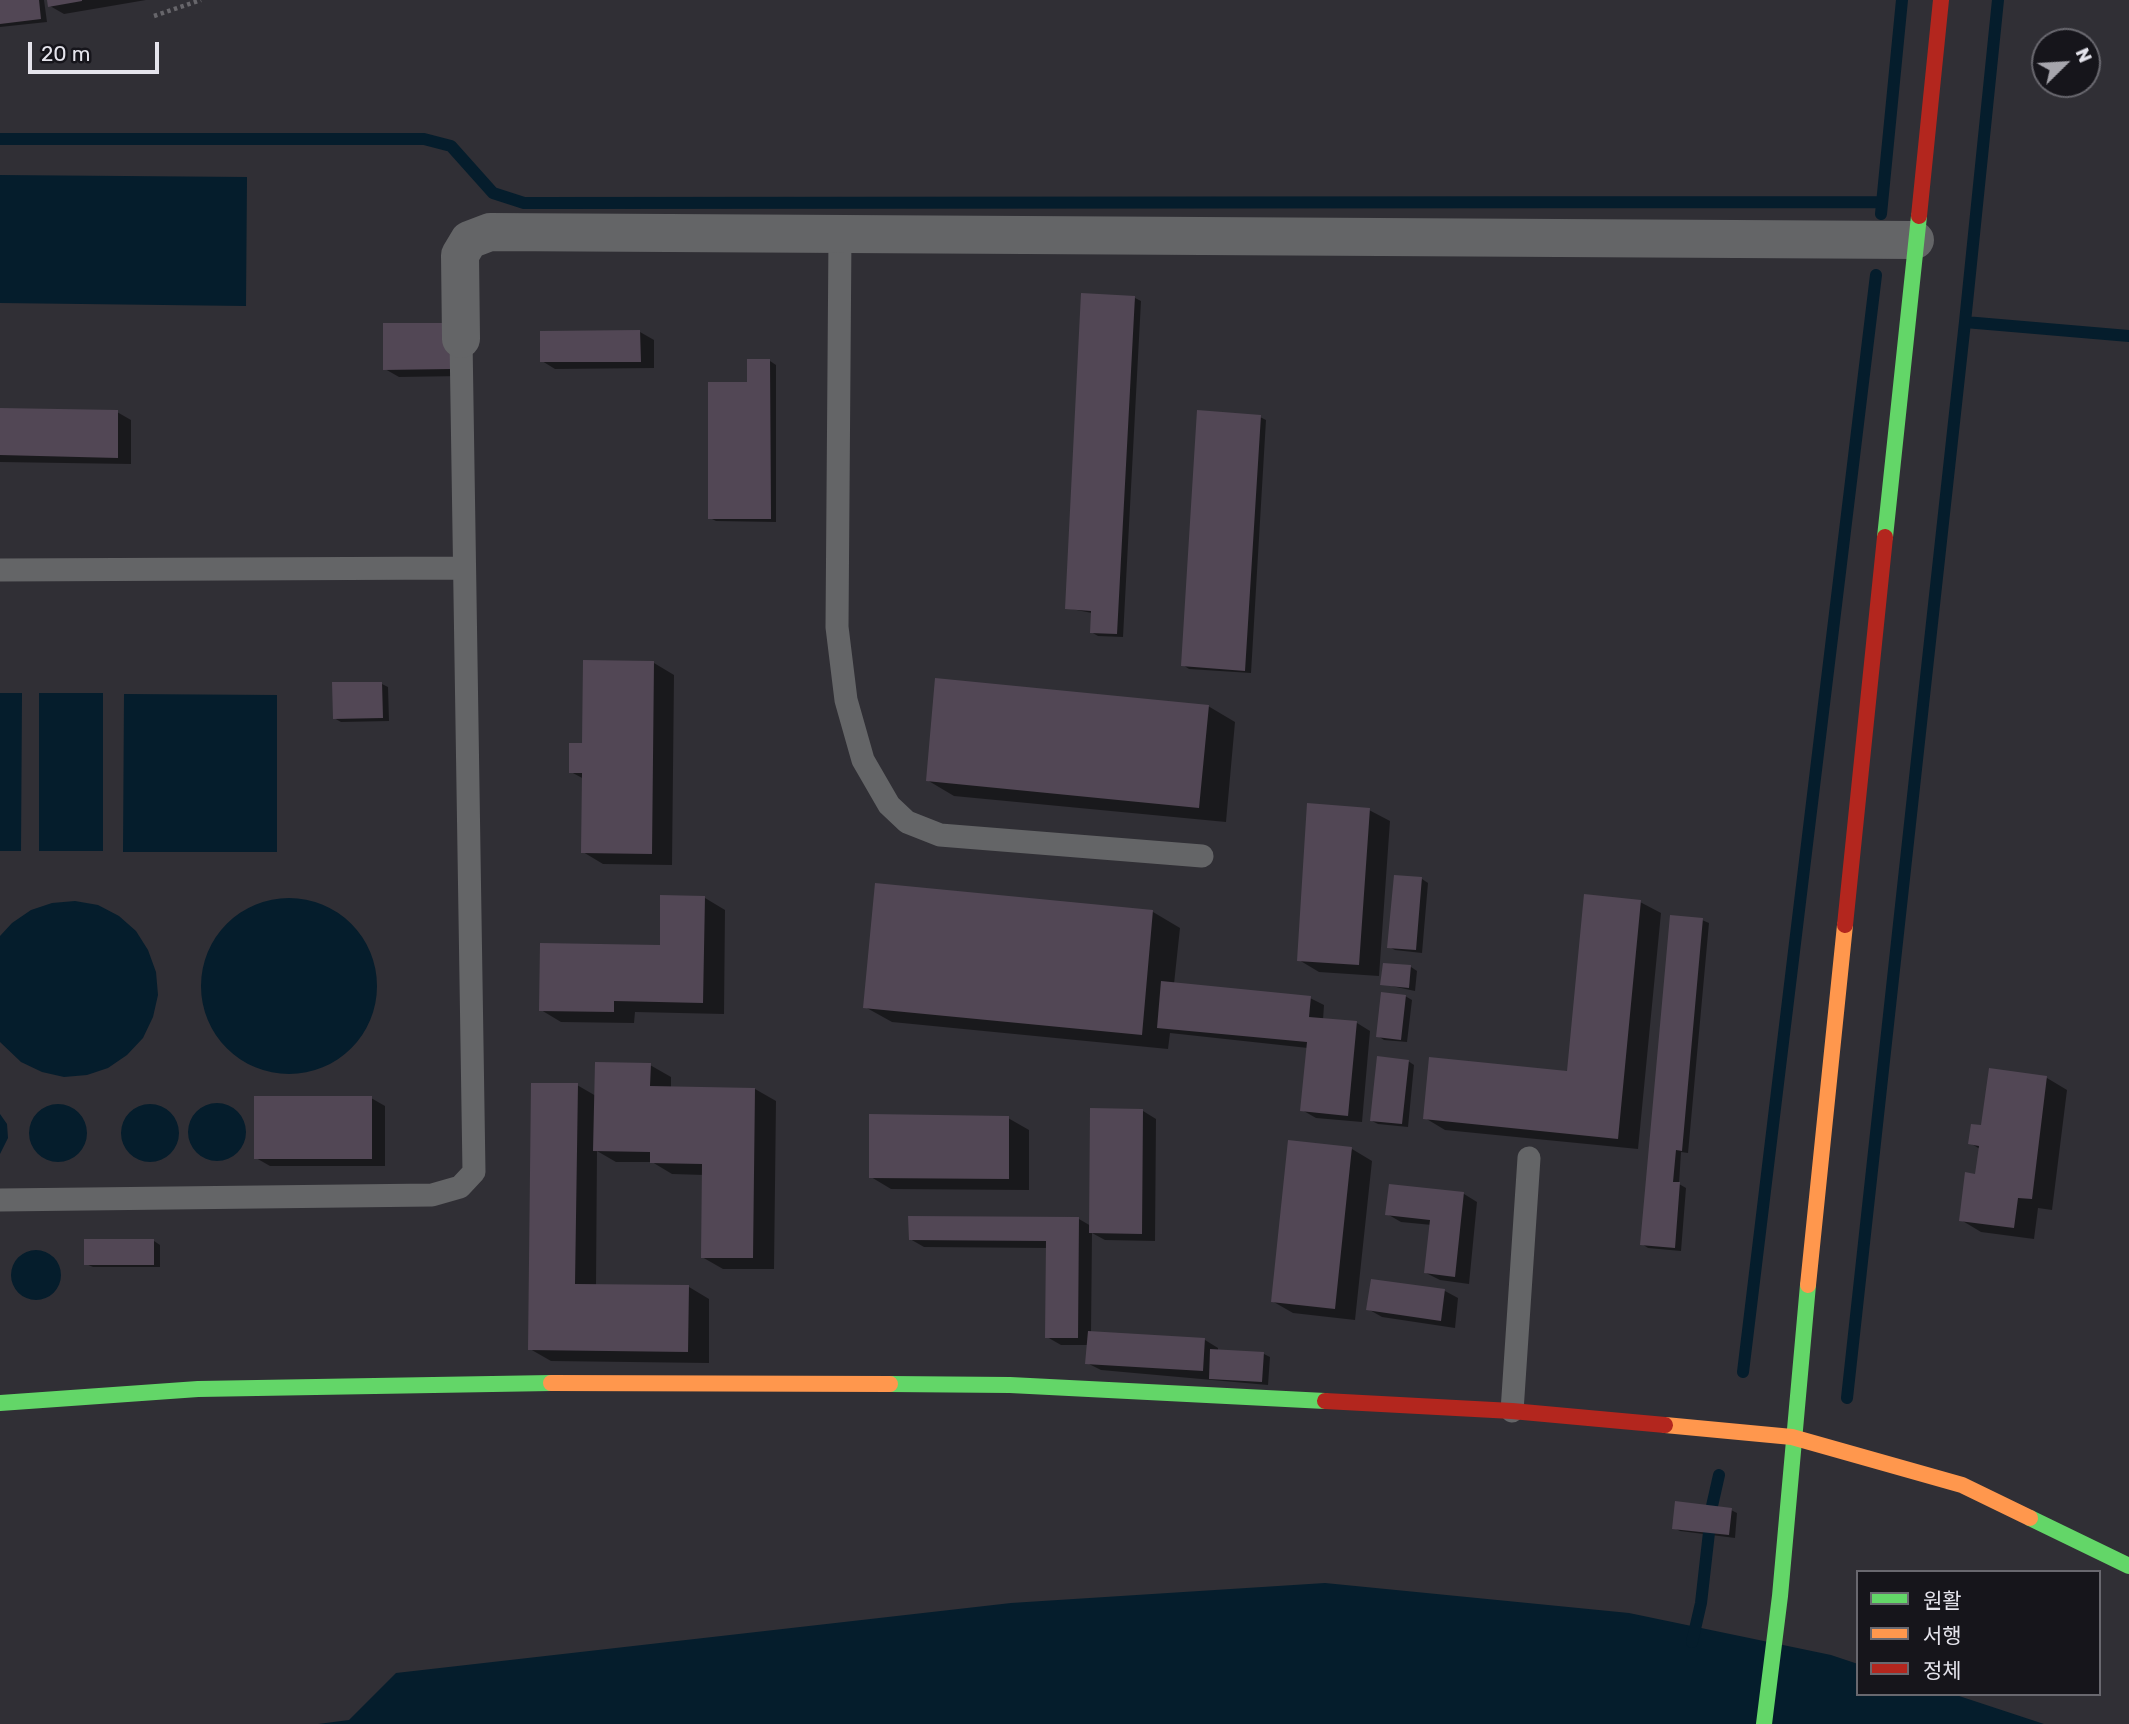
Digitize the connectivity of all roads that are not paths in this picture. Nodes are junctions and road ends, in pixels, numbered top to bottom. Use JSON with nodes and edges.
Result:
{"nodes":[{"id":1,"x":1941,"y":0,"type":"edge"},
{"id":2,"x":840,"y":234,"type":"junction"},
{"id":3,"x":1915,"y":240,"type":"junction"},
{"id":4,"x":461,"y":340,"type":"joint"},
{"id":5,"x":464,"y":568,"type":"junction"},
{"id":6,"x":0,"y":570,"type":"edge"},
{"id":7,"x":1202,"y":856,"type":"dead end"},
{"id":8,"x":1528,"y":1158,"type":"dead end"},
{"id":9,"x":0,"y":1200,"type":"edge"},
{"id":10,"x":0,"y":1403,"type":"edge"},
{"id":11,"x":1512,"y":1411,"type":"junction"},
{"id":12,"x":1792,"y":1437,"type":"junction"},
{"id":13,"x":2129,"y":1566,"type":"edge"},
{"id":14,"x":1764,"y":1724,"type":"edge"}],
"edges":[{"from":1,"to":3,"type":"street"},
{"from":2,"to":3,"type":"street"},
{"from":2,"to":4,"type":"street"},
{"from":2,"to":7,"type":"lane"},
{"from":3,"to":12,"type":"street"},
{"from":4,"to":5,"type":"lane"},
{"from":5,"to":6,"type":"lane"},
{"from":5,"to":9,"type":"lane"},
{"from":8,"to":11,"type":"lane"},
{"from":10,"to":11,"type":"street"},
{"from":11,"to":12,"type":"street"},
{"from":12,"to":13,"type":"street"},
{"from":12,"to":14,"type":"street"}]}
